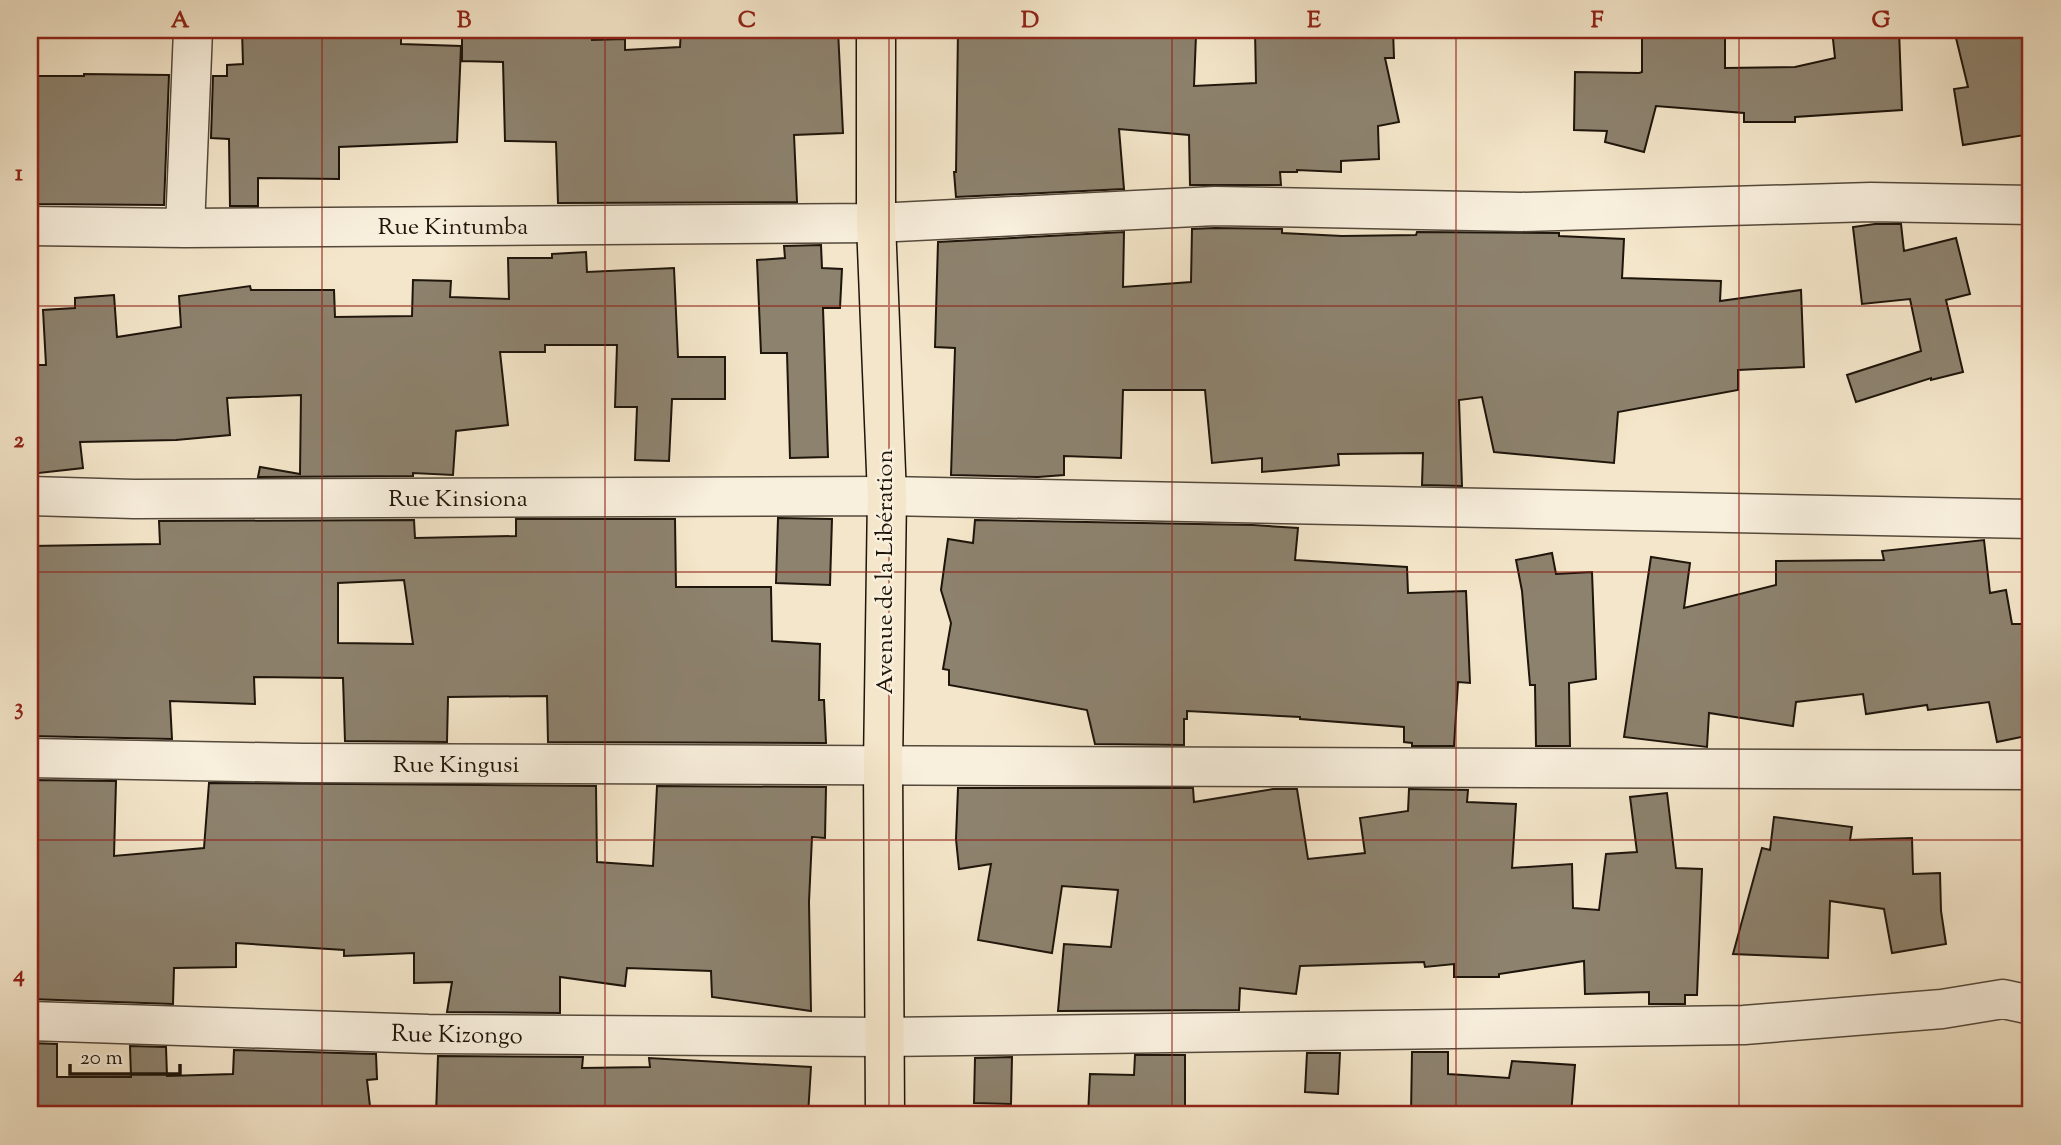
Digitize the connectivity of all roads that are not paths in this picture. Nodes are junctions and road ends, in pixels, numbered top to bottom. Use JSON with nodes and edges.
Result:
{"nodes":[{"id":1,"x":193,"y":30,"type":"edge"},
{"id":2,"x":876,"y":30,"type":"edge"},
{"id":3,"x":2031,"y":205,"type":"edge"},
{"id":4,"x":876,"y":223,"type":"junction"},
{"id":5,"x":30,"y":226,"type":"edge"},
{"id":6,"x":185,"y":228,"type":"junction"},
{"id":7,"x":30,"y":496,"type":"edge"},
{"id":8,"x":887,"y":496,"type":"junction"},
{"id":9,"x":2031,"y":519,"type":"edge"},
{"id":10,"x":30,"y":758,"type":"edge"},
{"id":11,"x":883,"y":766,"type":"junction"},
{"id":12,"x":2031,"y":770,"type":"edge"},
{"id":13,"x":2031,"y":1005,"type":"edge"},
{"id":14,"x":30,"y":1021,"type":"edge"},
{"id":15,"x":884,"y":1037,"type":"junction"},
{"id":16,"x":885,"y":1115,"type":"edge"}],
"edges":[{"from":1,"to":6,"type":"street"},
{"from":2,"to":4,"type":"highway","name":"Avenue de la Libération"},
{"from":3,"to":4,"type":"street","name":"Rue Kintumba"},
{"from":4,"to":6,"type":"street","name":"Rue Kintumba"},
{"from":4,"to":8,"type":"highway","name":"Avenue de la Libération"},
{"from":5,"to":6,"type":"street","name":"Rue Kintumba"},
{"from":7,"to":8,"type":"street","name":"Rue Kinsiona"},
{"from":8,"to":9,"type":"street","name":"Rue Kinsiona"},
{"from":8,"to":11,"type":"highway","name":"Avenue de la Libération"},
{"from":10,"to":11,"type":"street","name":"Rue Kingusi"},
{"from":11,"to":12,"type":"street","name":"Rue Kingusi"},
{"from":11,"to":15,"type":"highway","name":"Avenue de la Libération"},
{"from":13,"to":15,"type":"street","name":"Rue Kizongo"},
{"from":14,"to":15,"type":"street","name":"Rue Kizongo"},
{"from":15,"to":16,"type":"highway","name":"Avenue de la Libération"}]}
